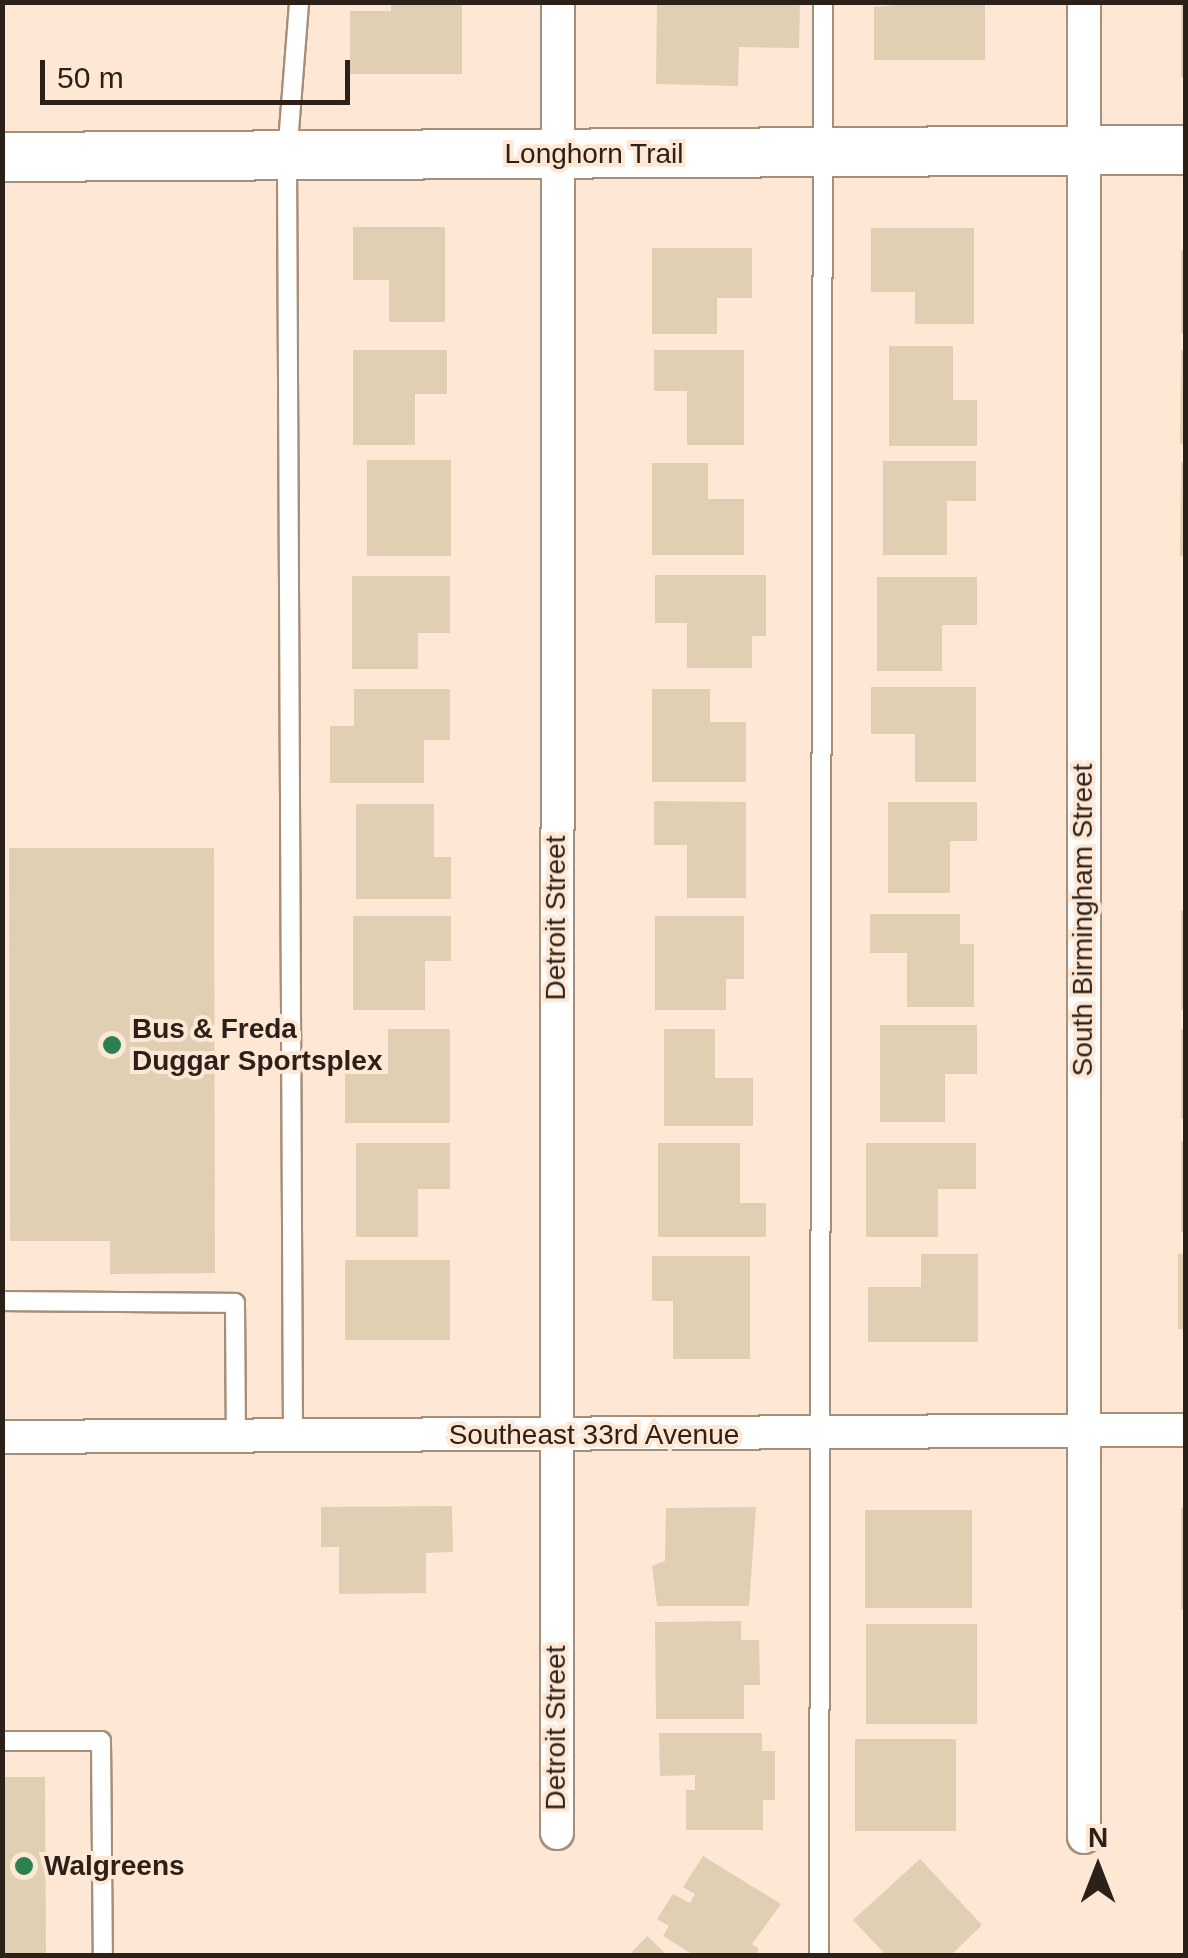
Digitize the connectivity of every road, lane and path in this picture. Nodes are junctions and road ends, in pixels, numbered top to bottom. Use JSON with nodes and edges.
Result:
{"nodes":[{"id":1,"x":299,"y":2,"type":"edge"},
{"id":2,"x":558,"y":2,"type":"edge"},
{"id":3,"x":824,"y":2,"type":"edge"},
{"id":4,"x":1084,"y":2,"type":"edge"},
{"id":5,"x":1084,"y":150,"type":"junction"},
{"id":6,"x":1186,"y":150,"type":"edge"},
{"id":7,"x":822,"y":153,"type":"junction"},
{"id":8,"x":557,"y":155,"type":"junction"},
{"id":9,"x":288,"y":156,"type":"junction"},
{"id":10,"x":2,"y":157,"type":"edge"},
{"id":11,"x":2,"y":1302,"type":"edge"},
{"id":12,"x":1186,"y":1430,"type":"edge"},
{"id":13,"x":1083,"y":1431,"type":"junction"},
{"id":14,"x":822,"y":1434,"type":"junction"},
{"id":15,"x":236,"y":1436,"type":"junction"},
{"id":16,"x":293,"y":1436,"type":"junction"},
{"id":17,"x":555,"y":1436,"type":"junction"},
{"id":18,"x":2,"y":1437,"type":"edge"},
{"id":19,"x":2,"y":1741,"type":"edge"},
{"id":20,"x":557,"y":1832,"type":"dead end"},
{"id":21,"x":1084,"y":1838,"type":"dead end"},
{"id":22,"x":104,"y":1956,"type":"edge"},
{"id":23,"x":819,"y":1956,"type":"edge"}],
"edges":[{"from":1,"to":9,"type":"lane"},
{"from":2,"to":8,"type":"street","name":"Detroit Street"},
{"from":3,"to":7,"type":"lane"},
{"from":4,"to":5,"type":"street","name":"South Birmingham Street"},
{"from":5,"to":6,"type":"street","name":"Longhorn Trail"},
{"from":5,"to":7,"type":"street","name":"Longhorn Trail"},
{"from":5,"to":13,"type":"street","name":"South Birmingham Street"},
{"from":7,"to":8,"type":"street","name":"Longhorn Trail"},
{"from":7,"to":14,"type":"lane"},
{"from":8,"to":9,"type":"street","name":"Longhorn Trail"},
{"from":8,"to":17,"type":"street","name":"Detroit Street"},
{"from":9,"to":10,"type":"street","name":"Longhorn Trail"},
{"from":9,"to":16,"type":"lane"},
{"from":11,"to":15,"type":"lane"},
{"from":12,"to":13,"type":"street","name":"Southeast 33rd Avenue"},
{"from":13,"to":14,"type":"street","name":"Southeast 33rd Avenue"},
{"from":13,"to":21,"type":"street","name":"South Birmingham Street"},
{"from":14,"to":17,"type":"street","name":"Southeast 33rd Avenue"},
{"from":14,"to":23,"type":"lane"},
{"from":15,"to":16,"type":"street","name":"Southeast 33rd Avenue"},
{"from":15,"to":18,"type":"street","name":"Southeast 33rd Avenue"},
{"from":16,"to":17,"type":"street","name":"Southeast 33rd Avenue"},
{"from":17,"to":20,"type":"street","name":"Detroit Street"},
{"from":19,"to":22,"type":"lane"}]}
